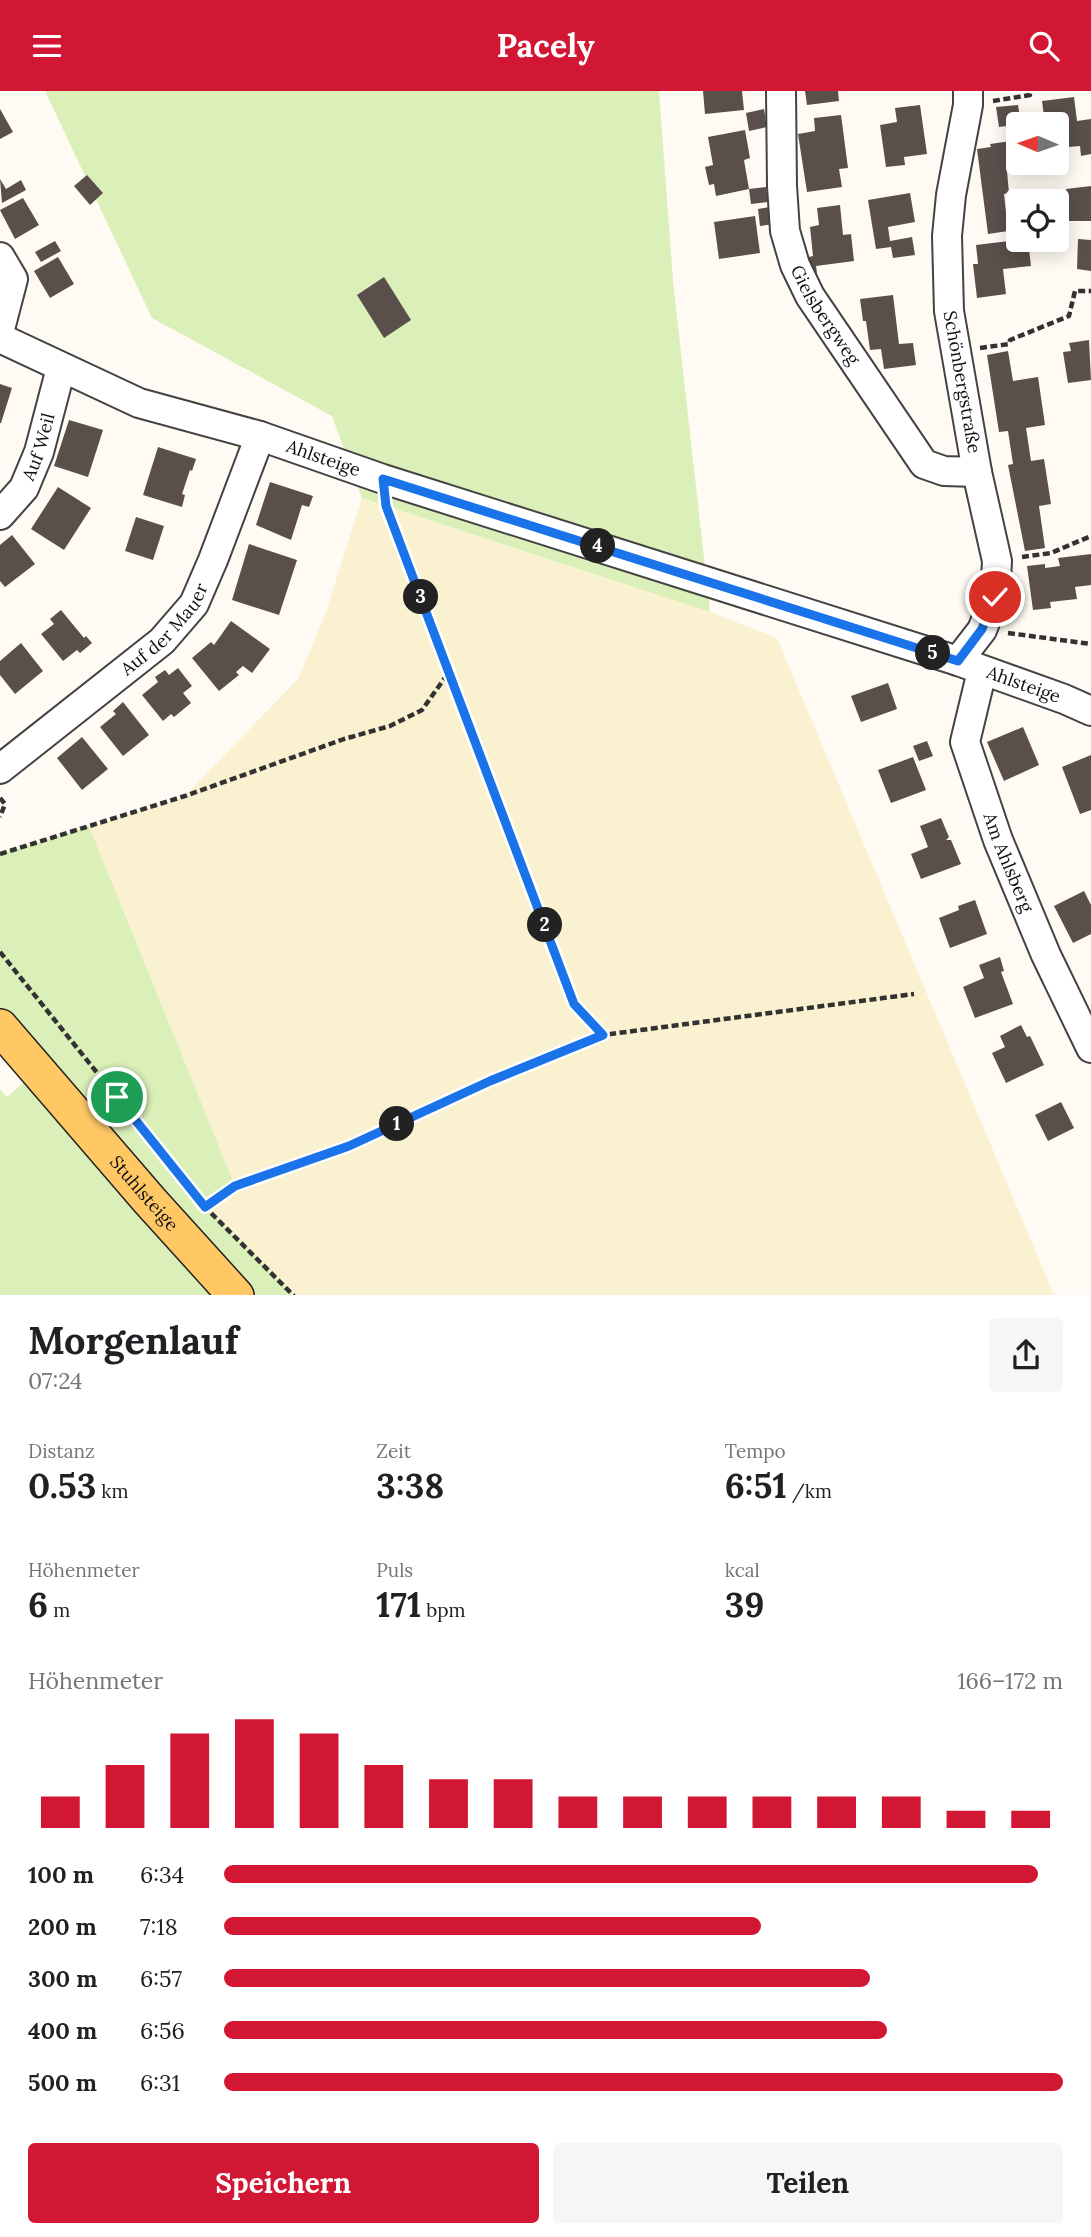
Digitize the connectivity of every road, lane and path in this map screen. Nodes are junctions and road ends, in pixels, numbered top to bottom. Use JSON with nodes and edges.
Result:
{"nodes":[{"id":1,"x":781,"y":91,"type":"edge"},
{"id":2,"x":1029,"y":91,"type":"edge"},
{"id":3,"x":968,"y":98,"type":"edge"},
{"id":4,"x":0,"y":257,"type":"edge"},
{"id":5,"x":1091,"y":291,"type":"edge"},
{"id":6,"x":0,"y":329,"type":"edge"},
{"id":7,"x":0,"y":338,"type":"edge"},
{"id":8,"x":958,"y":351,"type":"junction"},
{"id":9,"x":61,"y":368,"type":"junction"},
{"id":10,"x":260,"y":436,"type":"junction"},
{"id":11,"x":977,"y":472,"type":"junction"},
{"id":12,"x":383,"y":479,"type":"junction"},
{"id":13,"x":0,"y":515,"type":"edge"},
{"id":14,"x":1091,"y":536,"type":"edge"},
{"id":15,"x":997,"y":561,"type":"junction"},
{"id":16,"x":982,"y":629,"type":"junction"},
{"id":17,"x":1091,"y":644,"type":"edge"},
{"id":18,"x":970,"y":666,"type":"junction"},
{"id":19,"x":449,"y":671,"type":"junction"},
{"id":20,"x":1091,"y":711,"type":"edge"},
{"id":21,"x":0,"y":769,"type":"edge"},
{"id":22,"x":0,"y":798,"type":"edge"},
{"id":23,"x":0,"y":817,"type":"edge"},
{"id":24,"x":0,"y":854,"type":"edge"},
{"id":25,"x":0,"y":952,"type":"edge"},
{"id":26,"x":914,"y":994,"type":"dead end"},
{"id":27,"x":0,"y":1027,"type":"edge"},
{"id":28,"x":603,"y":1035,"type":"junction"},
{"id":29,"x":1091,"y":1048,"type":"edge"},
{"id":30,"x":205,"y":1207,"type":"junction"},
{"id":31,"x":235,"y":1295,"type":"edge"},
{"id":32,"x":293,"y":1295,"type":"edge"}],
"edges":[{"from":1,"to":11,"type":"street","name":"Gielsbergweg"},
{"from":2,"to":3,"type":"path"},
{"from":3,"to":8,"type":"street","name":"Schönbergstraße"},
{"from":4,"to":6,"type":"street"},
{"from":5,"to":8,"type":"path"},
{"from":7,"to":9,"type":"street","name":"Ahlsteige"},
{"from":8,"to":11,"type":"street","name":"Schönbergstraße"},
{"from":9,"to":10,"type":"street","name":"Ahlsteige"},
{"from":9,"to":13,"type":"street","name":"Auf Weil"},
{"from":10,"to":12,"type":"street","name":"Ahlsteige"},
{"from":10,"to":21,"type":"street","name":"Auf der Mauer"},
{"from":11,"to":15,"type":"street","name":"Schönbergstraße"},
{"from":12,"to":18,"type":"street","name":"Ahlsteige"},
{"from":12,"to":19,"type":"path"},
{"from":14,"to":15,"type":"path"},
{"from":15,"to":16,"type":"street","name":"Schönbergstraße"},
{"from":16,"to":17,"type":"path"},
{"from":16,"to":18,"type":"street","name":"Schönbergstraße"},
{"from":18,"to":20,"type":"street","name":"Ahlsteige"},
{"from":18,"to":29,"type":"street","name":"Am Ahlsberg"},
{"from":19,"to":24,"type":"path"},
{"from":19,"to":28,"type":"path"},
{"from":22,"to":23,"type":"path"},
{"from":25,"to":30,"type":"path"},
{"from":26,"to":28,"type":"path"},
{"from":27,"to":31,"type":"main road","name":"Stuhlsteige"},
{"from":28,"to":30,"type":"path"},
{"from":30,"to":32,"type":"path"}]}
